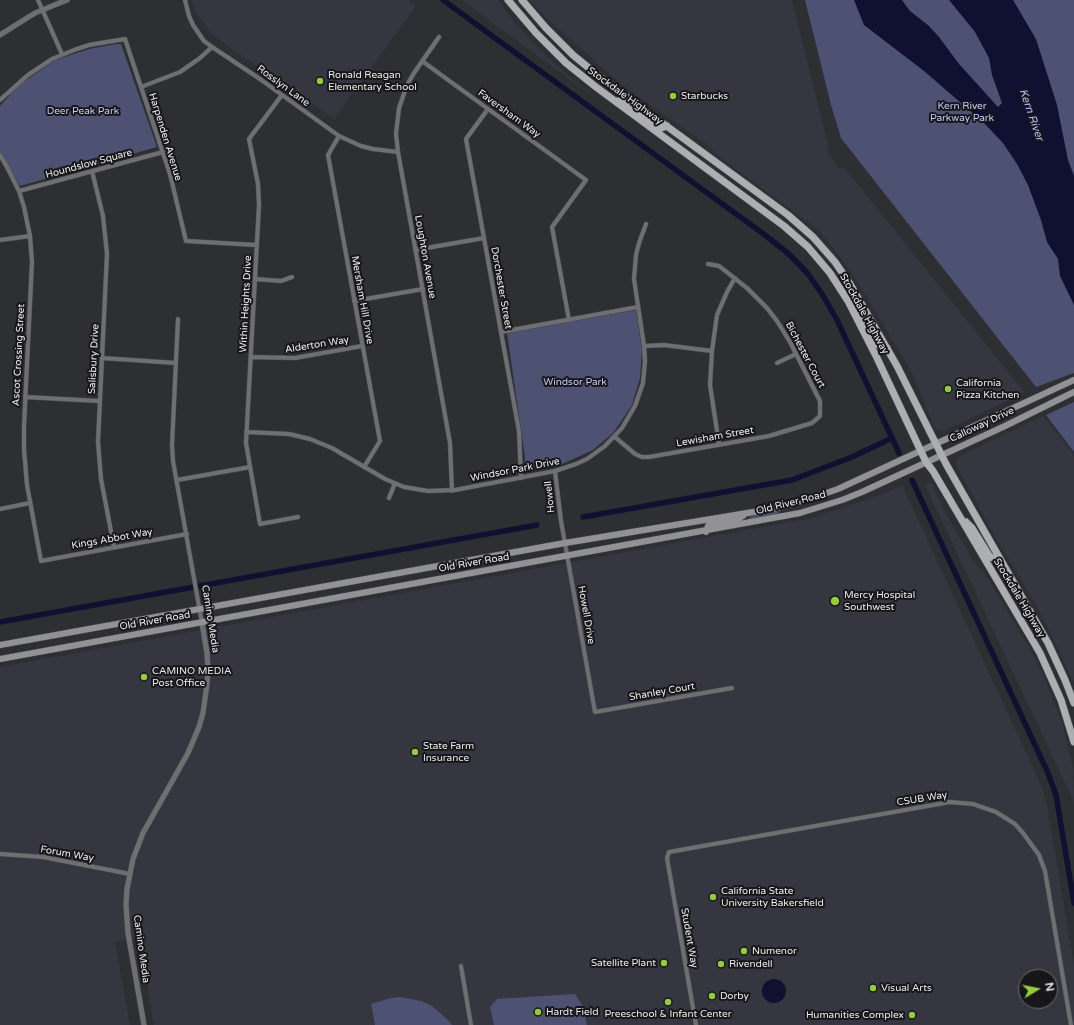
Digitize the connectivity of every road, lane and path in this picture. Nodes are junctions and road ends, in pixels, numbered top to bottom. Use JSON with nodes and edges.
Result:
{"nodes":[{"id":1,"x":38,"y":0,"type":"edge"},
{"id":2,"x":67,"y":0,"type":"edge"},
{"id":3,"x":185,"y":0,"type":"edge"},
{"id":4,"x":508,"y":0,"type":"edge"},
{"id":5,"x":522,"y":0,"type":"edge"},
{"id":6,"x":42,"y":10,"type":"junction"},
{"id":7,"x":0,"y":35,"type":"edge"},
{"id":8,"x":439,"y":37,"type":"dead end"},
{"id":9,"x":212,"y":47,"type":"junction"},
{"id":10,"x":62,"y":54,"type":"junction"},
{"id":11,"x":422,"y":61,"type":"junction"},
{"id":12,"x":141,"y":87,"type":"junction"},
{"id":13,"x":282,"y":94,"type":"junction"},
{"id":14,"x":0,"y":100,"type":"edge"},
{"id":15,"x":615,"y":101,"type":"junction"},
{"id":16,"x":488,"y":109,"type":"junction"},
{"id":17,"x":667,"y":126,"type":"junction"},
{"id":18,"x":339,"y":136,"type":"junction"},
{"id":19,"x":163,"y":152,"type":"junction"},
{"id":20,"x":398,"y":152,"type":"junction"},
{"id":21,"x":0,"y":155,"type":"edge"},
{"id":22,"x":92,"y":171,"type":"junction"},
{"id":23,"x":19,"y":191,"type":"junction"},
{"id":24,"x":646,"y":224,"type":"dead end"},
{"id":25,"x":30,"y":236,"type":"junction"},
{"id":26,"x":484,"y":238,"type":"junction"},
{"id":27,"x":0,"y":240,"type":"edge"},
{"id":28,"x":257,"y":245,"type":"junction"},
{"id":29,"x":416,"y":250,"type":"junction"},
{"id":30,"x":708,"y":264,"type":"dead end"},
{"id":31,"x":292,"y":277,"type":"dead end"},
{"id":32,"x":735,"y":278,"type":"junction"},
{"id":33,"x":255,"y":279,"type":"junction"},
{"id":34,"x":423,"y":289,"type":"junction"},
{"id":35,"x":354,"y":301,"type":"junction"},
{"id":36,"x":848,"y":301,"type":"junction"},
{"id":37,"x":638,"y":307,"type":"junction"},
{"id":38,"x":178,"y":319,"type":"dead end"},
{"id":39,"x":569,"y":320,"type":"junction"},
{"id":40,"x":501,"y":332,"type":"junction"},
{"id":41,"x":362,"y":346,"type":"junction"},
{"id":42,"x":644,"y":346,"type":"junction"},
{"id":43,"x":887,"y":348,"type":"junction"},
{"id":44,"x":712,"y":351,"type":"junction"},
{"id":45,"x":796,"y":354,"type":"junction"},
{"id":46,"x":251,"y":357,"type":"junction"},
{"id":47,"x":102,"y":358,"type":"junction"},
{"id":48,"x":176,"y":363,"type":"junction"},
{"id":49,"x":778,"y":363,"type":"dead end"},
{"id":50,"x":1074,"y":380,"type":"edge"},
{"id":51,"x":1074,"y":392,"type":"edge"},
{"id":52,"x":25,"y":397,"type":"junction"},
{"id":53,"x":99,"y":401,"type":"junction"},
{"id":54,"x":820,"y":416,"type":"joint"},
{"id":55,"x":246,"y":432,"type":"junction"},
{"id":56,"x":615,"y":437,"type":"junction"},
{"id":57,"x":719,"y":444,"type":"junction"},
{"id":58,"x":936,"y":445,"type":"junction"},
{"id":59,"x":921,"y":451,"type":"junction"},
{"id":60,"x":941,"y":455,"type":"junction"},
{"id":61,"x":926,"y":462,"type":"junction"},
{"id":62,"x":250,"y":467,"type":"junction"},
{"id":63,"x":364,"y":467,"type":"junction"},
{"id":64,"x":555,"y":471,"type":"junction"},
{"id":65,"x":521,"y":478,"type":"junction"},
{"id":66,"x":177,"y":480,"type":"junction"},
{"id":67,"x":395,"y":483,"type":"junction"},
{"id":68,"x":452,"y":491,"type":"junction"},
{"id":69,"x":389,"y":498,"type":"dead end"},
{"id":70,"x":30,"y":503,"type":"junction"},
{"id":71,"x":0,"y":509,"type":"edge"},
{"id":72,"x":747,"y":513,"type":"junction"},
{"id":73,"x":298,"y":517,"type":"dead end"},
{"id":74,"x":960,"y":517,"type":"junction"},
{"id":75,"x":561,"y":521,"type":"joint"},
{"id":76,"x":706,"y":532,"type":"junction"},
{"id":77,"x":187,"y":534,"type":"junction"},
{"id":78,"x":565,"y":543,"type":"junction"},
{"id":79,"x":114,"y":547,"type":"junction"},
{"id":80,"x":567,"y":557,"type":"junction"},
{"id":81,"x":41,"y":560,"type":"joint"},
{"id":82,"x":1000,"y":560,"type":"junction"},
{"id":83,"x":200,"y":610,"type":"junction"},
{"id":84,"x":202,"y":623,"type":"junction"},
{"id":85,"x":0,"y":645,"type":"edge"},
{"id":86,"x":0,"y":659,"type":"edge"},
{"id":87,"x":732,"y":688,"type":"dead end"},
{"id":88,"x":1074,"y":702,"type":"edge"},
{"id":89,"x":595,"y":712,"type":"joint"},
{"id":90,"x":1074,"y":742,"type":"edge"},
{"id":91,"x":0,"y":854,"type":"edge"},
{"id":92,"x":668,"y":854,"type":"joint"},
{"id":93,"x":130,"y":874,"type":"junction"},
{"id":94,"x":461,"y":966,"type":"dead end"},
{"id":95,"x":144,"y":1025,"type":"edge"},
{"id":96,"x":471,"y":1025,"type":"edge"},
{"id":97,"x":696,"y":1025,"type":"edge"},
{"id":98,"x":1071,"y":1025,"type":"edge"}],
"edges":[{"from":1,"to":6,"type":"street"},
{"from":2,"to":6,"type":"street"},
{"from":3,"to":9,"type":"street","name":"Rosslyn Lane"},
{"from":4,"to":15,"type":"main road","name":"Stockdale Highway"},
{"from":5,"to":17,"type":"main road","name":"Stockdale Highway"},
{"from":6,"to":7,"type":"street"},
{"from":6,"to":10,"type":"street"},
{"from":8,"to":11,"type":"street","name":"Loughton Avenue"},
{"from":9,"to":12,"type":"street"},
{"from":9,"to":13,"type":"street","name":"Rosslyn Lane"},
{"from":10,"to":12,"type":"street","name":"Harpenden Avenue"},
{"from":10,"to":14,"type":"street"},
{"from":11,"to":16,"type":"street","name":"Faversham Way"},
{"from":11,"to":20,"type":"street","name":"Loughton Avenue"},
{"from":12,"to":19,"type":"street","name":"Harpenden Avenue"},
{"from":13,"to":18,"type":"street","name":"Rosslyn Lane"},
{"from":13,"to":28,"type":"street","name":"Within Heights Drive"},
{"from":15,"to":17,"type":"main road"},
{"from":15,"to":36,"type":"main road","name":"Stockdale Highway"},
{"from":16,"to":26,"type":"street","name":"Dorchester Street"},
{"from":16,"to":39,"type":"street","name":"Faversham Way"},
{"from":17,"to":43,"type":"main road","name":"Stockdale Highway"},
{"from":18,"to":20,"type":"street","name":"Rosslyn Lane"},
{"from":18,"to":35,"type":"street","name":"Mersham Hill Drive"},
{"from":19,"to":22,"type":"street","name":"Houndslow Square"},
{"from":19,"to":28,"type":"street","name":"Harpenden Avenue"},
{"from":20,"to":29,"type":"street","name":"Loughton Avenue"},
{"from":21,"to":23,"type":"street","name":"Ascot Crossing Street"},
{"from":22,"to":23,"type":"street","name":"Houndslow Square"},
{"from":22,"to":47,"type":"street","name":"Salisbury Drive"},
{"from":23,"to":25,"type":"street","name":"Ascot Crossing Street"},
{"from":24,"to":37,"type":"street","name":"Windsor Park Drive"},
{"from":25,"to":27,"type":"street"},
{"from":25,"to":52,"type":"street","name":"Ascot Crossing Street"},
{"from":26,"to":29,"type":"street"},
{"from":26,"to":40,"type":"street","name":"Dorchester Street"},
{"from":28,"to":33,"type":"street","name":"Within Heights Drive"},
{"from":29,"to":34,"type":"street","name":"Loughton Avenue"},
{"from":30,"to":32,"type":"street","name":"Bichester Court"},
{"from":31,"to":33,"type":"street"},
{"from":32,"to":44,"type":"street"},
{"from":32,"to":45,"type":"street","name":"Bichester Court"},
{"from":33,"to":46,"type":"street","name":"Within Heights Drive"},
{"from":34,"to":35,"type":"street"},
{"from":34,"to":68,"type":"street","name":"Loughton Avenue"},
{"from":35,"to":41,"type":"street","name":"Mersham Hill Drive"},
{"from":36,"to":43,"type":"main road"},
{"from":36,"to":59,"type":"main road","name":"Stockdale Highway"},
{"from":37,"to":39,"type":"street"},
{"from":37,"to":42,"type":"street","name":"Windsor Park Drive"},
{"from":38,"to":48,"type":"street","name":"Camino Media"},
{"from":39,"to":40,"type":"street"},
{"from":40,"to":65,"type":"street","name":"Dorchester Street"},
{"from":41,"to":46,"type":"street","name":"Alderton Way"},
{"from":41,"to":63,"type":"street","name":"Mersham Hill Drive"},
{"from":42,"to":44,"type":"street"},
{"from":42,"to":56,"type":"street","name":"Windsor Park Drive"},
{"from":43,"to":58,"type":"main road","name":"Stockdale Highway"},
{"from":44,"to":57,"type":"street"},
{"from":45,"to":49,"type":"street"},
{"from":45,"to":54,"type":"street","name":"Bichester Court"},
{"from":46,"to":55,"type":"street","name":"Within Heights Drive"},
{"from":47,"to":48,"type":"street"},
{"from":47,"to":53,"type":"street","name":"Salisbury Drive"},
{"from":48,"to":66,"type":"street","name":"Camino Media"},
{"from":50,"to":58,"type":"main road","name":"Calloway Drive"},
{"from":51,"to":60,"type":"main road","name":"Calloway Drive"},
{"from":52,"to":53,"type":"street"},
{"from":52,"to":70,"type":"street","name":"Ascot Crossing Street"},
{"from":53,"to":79,"type":"street","name":"Salisbury Drive"},
{"from":54,"to":57,"type":"street","name":"Lewisham Street"},
{"from":55,"to":62,"type":"street","name":"Within Heights Drive"},
{"from":55,"to":63,"type":"street","name":"Windsor Park Drive"},
{"from":56,"to":57,"type":"street","name":"Lewisham Street"},
{"from":56,"to":64,"type":"street","name":"Windsor Park Drive"},
{"from":58,"to":59,"type":"main road","name":"Old River Road"},
{"from":58,"to":60,"type":"main road","name":"Stockdale Highway"},
{"from":59,"to":61,"type":"main road","name":"Stockdale Highway"},
{"from":59,"to":72,"type":"main road","name":"Old River Road"},
{"from":60,"to":61,"type":"main road","name":"Old River Road"},
{"from":60,"to":82,"type":"main road","name":"Stockdale Highway"},
{"from":61,"to":74,"type":"main road","name":"Stockdale Highway"},
{"from":61,"to":76,"type":"main road","name":"Old River Road"},
{"from":62,"to":66,"type":"street"},
{"from":62,"to":73,"type":"street","name":"Within Heights Drive"},
{"from":63,"to":67,"type":"street","name":"Windsor Park Drive"},
{"from":64,"to":65,"type":"street","name":"Windsor Park Drive"},
{"from":64,"to":75,"type":"street","name":"Howell"},
{"from":65,"to":68,"type":"street","name":"Windsor Park Drive"},
{"from":66,"to":77,"type":"street","name":"Camino Media"},
{"from":67,"to":68,"type":"street","name":"Windsor Park Drive"},
{"from":67,"to":69,"type":"street"},
{"from":70,"to":71,"type":"street"},
{"from":70,"to":81,"type":"street","name":"Ascot Crossing Street"},
{"from":72,"to":76,"type":"main road"},
{"from":72,"to":78,"type":"main road","name":"Old River Road"},
{"from":74,"to":82,"type":"main road"},
{"from":74,"to":90,"type":"main road","name":"Stockdale Highway"},
{"from":75,"to":78,"type":"street","name":"Howell Drive"},
{"from":76,"to":80,"type":"main road","name":"Old River Road"},
{"from":77,"to":79,"type":"street","name":"Kings Abbot Way"},
{"from":77,"to":83,"type":"street","name":"Camino Media"},
{"from":78,"to":80,"type":"street","name":"Howell Drive"},
{"from":78,"to":83,"type":"main road","name":"Old River Road"},
{"from":79,"to":81,"type":"street","name":"Kings Abbot Way"},
{"from":80,"to":84,"type":"main road","name":"Old River Road"},
{"from":80,"to":89,"type":"street","name":"Howell Drive"},
{"from":82,"to":88,"type":"main road","name":"Stockdale Highway"},
{"from":83,"to":84,"type":"street","name":"Camino Media"},
{"from":83,"to":85,"type":"main road","name":"Old River Road"},
{"from":84,"to":86,"type":"main road","name":"Old River Road"},
{"from":84,"to":93,"type":"street","name":"Camino Media"},
{"from":87,"to":89,"type":"street","name":"Shanley Court"},
{"from":91,"to":93,"type":"street","name":"Forum Way"},
{"from":92,"to":97,"type":"street","name":"Student Way"},
{"from":92,"to":98,"type":"street","name":"CSUB Way"},
{"from":93,"to":95,"type":"street","name":"Camino Media"},
{"from":94,"to":96,"type":"street"}]}
